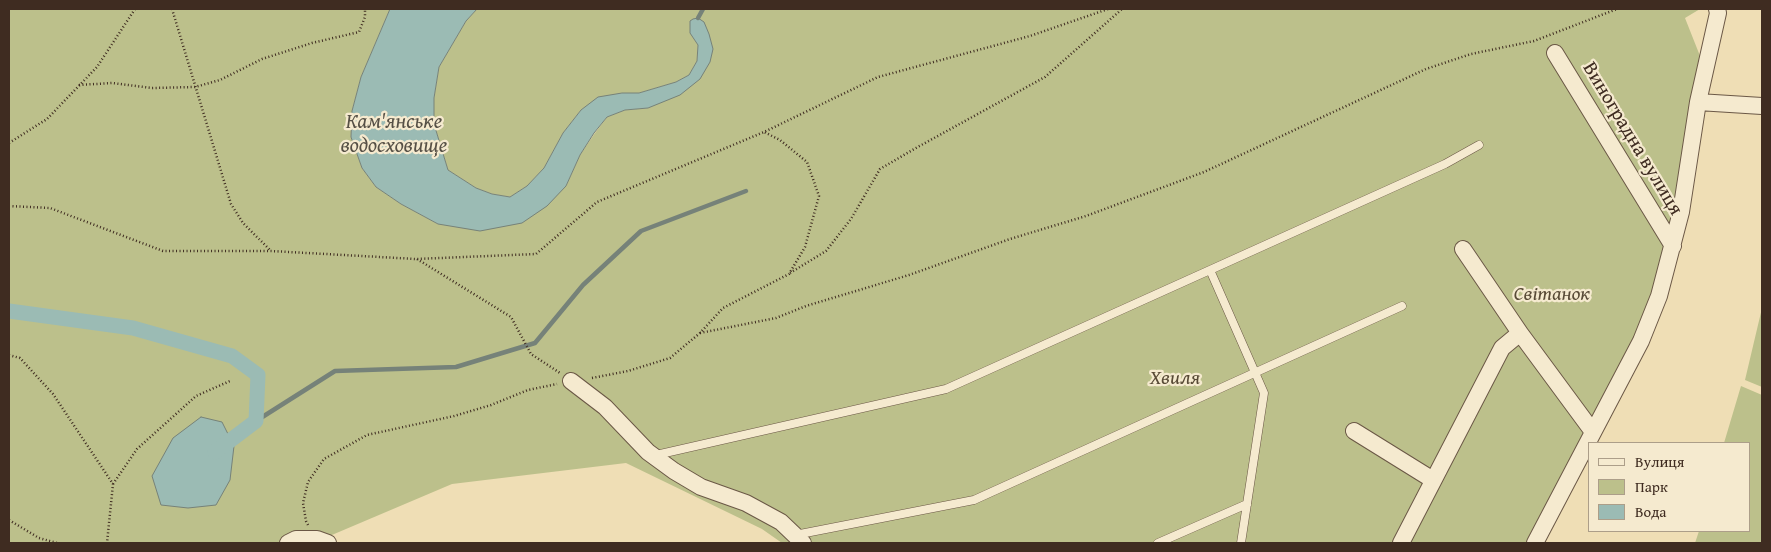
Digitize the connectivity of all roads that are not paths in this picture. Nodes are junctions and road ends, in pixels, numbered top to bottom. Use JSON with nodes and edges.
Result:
{"nodes":[{"id":1,"x":1717,"y":9,"type":"edge"},
{"id":2,"x":1555,"y":54,"type":"dead end"},
{"id":3,"x":1698,"y":102,"type":"junction"},
{"id":4,"x":1762,"y":106,"type":"edge"},
{"id":5,"x":1479,"y":145,"type":"dead end"},
{"id":6,"x":1673,"y":246,"type":"junction"},
{"id":7,"x":1463,"y":249,"type":"dead end"},
{"id":8,"x":1210,"y":270,"type":"junction"},
{"id":9,"x":1402,"y":306,"type":"dead end"},
{"id":10,"x":1520,"y":334,"type":"junction"},
{"id":11,"x":1255,"y":373,"type":"junction"},
{"id":12,"x":571,"y":381,"type":"road end"},
{"id":13,"x":1354,"y":431,"type":"dead end"},
{"id":14,"x":1593,"y":432,"type":"junction"},
{"id":15,"x":653,"y":456,"type":"junction"},
{"id":16,"x":1433,"y":480,"type":"junction"},
{"id":17,"x":1247,"y":504,"type":"junction"},
{"id":18,"x":799,"y":539,"type":"edge"},
{"id":19,"x":322,"y":541,"type":"edge"},
{"id":20,"x":288,"y":543,"type":"edge"},
{"id":21,"x":1158,"y":543,"type":"edge"},
{"id":22,"x":1241,"y":543,"type":"edge"},
{"id":23,"x":1401,"y":543,"type":"edge"},
{"id":24,"x":1535,"y":543,"type":"edge"}],
"edges":[{"from":1,"to":3,"type":"street"},
{"from":2,"to":6,"type":"street","name":"Виноградна вулиця"},
{"from":3,"to":4,"type":"street"},
{"from":3,"to":6,"type":"street"},
{"from":5,"to":8,"type":"lane"},
{"from":6,"to":14,"type":"street"},
{"from":7,"to":10,"type":"street"},
{"from":8,"to":11,"type":"lane"},
{"from":8,"to":15,"type":"lane"},
{"from":9,"to":11,"type":"lane"},
{"from":10,"to":14,"type":"street"},
{"from":10,"to":16,"type":"street"},
{"from":11,"to":17,"type":"lane"},
{"from":11,"to":18,"type":"lane"},
{"from":12,"to":15,"type":"street"},
{"from":13,"to":16,"type":"street"},
{"from":14,"to":24,"type":"street"},
{"from":15,"to":18,"type":"street"},
{"from":16,"to":23,"type":"street"},
{"from":17,"to":21,"type":"lane"},
{"from":17,"to":22,"type":"lane"},
{"from":19,"to":20,"type":"street"}]}
